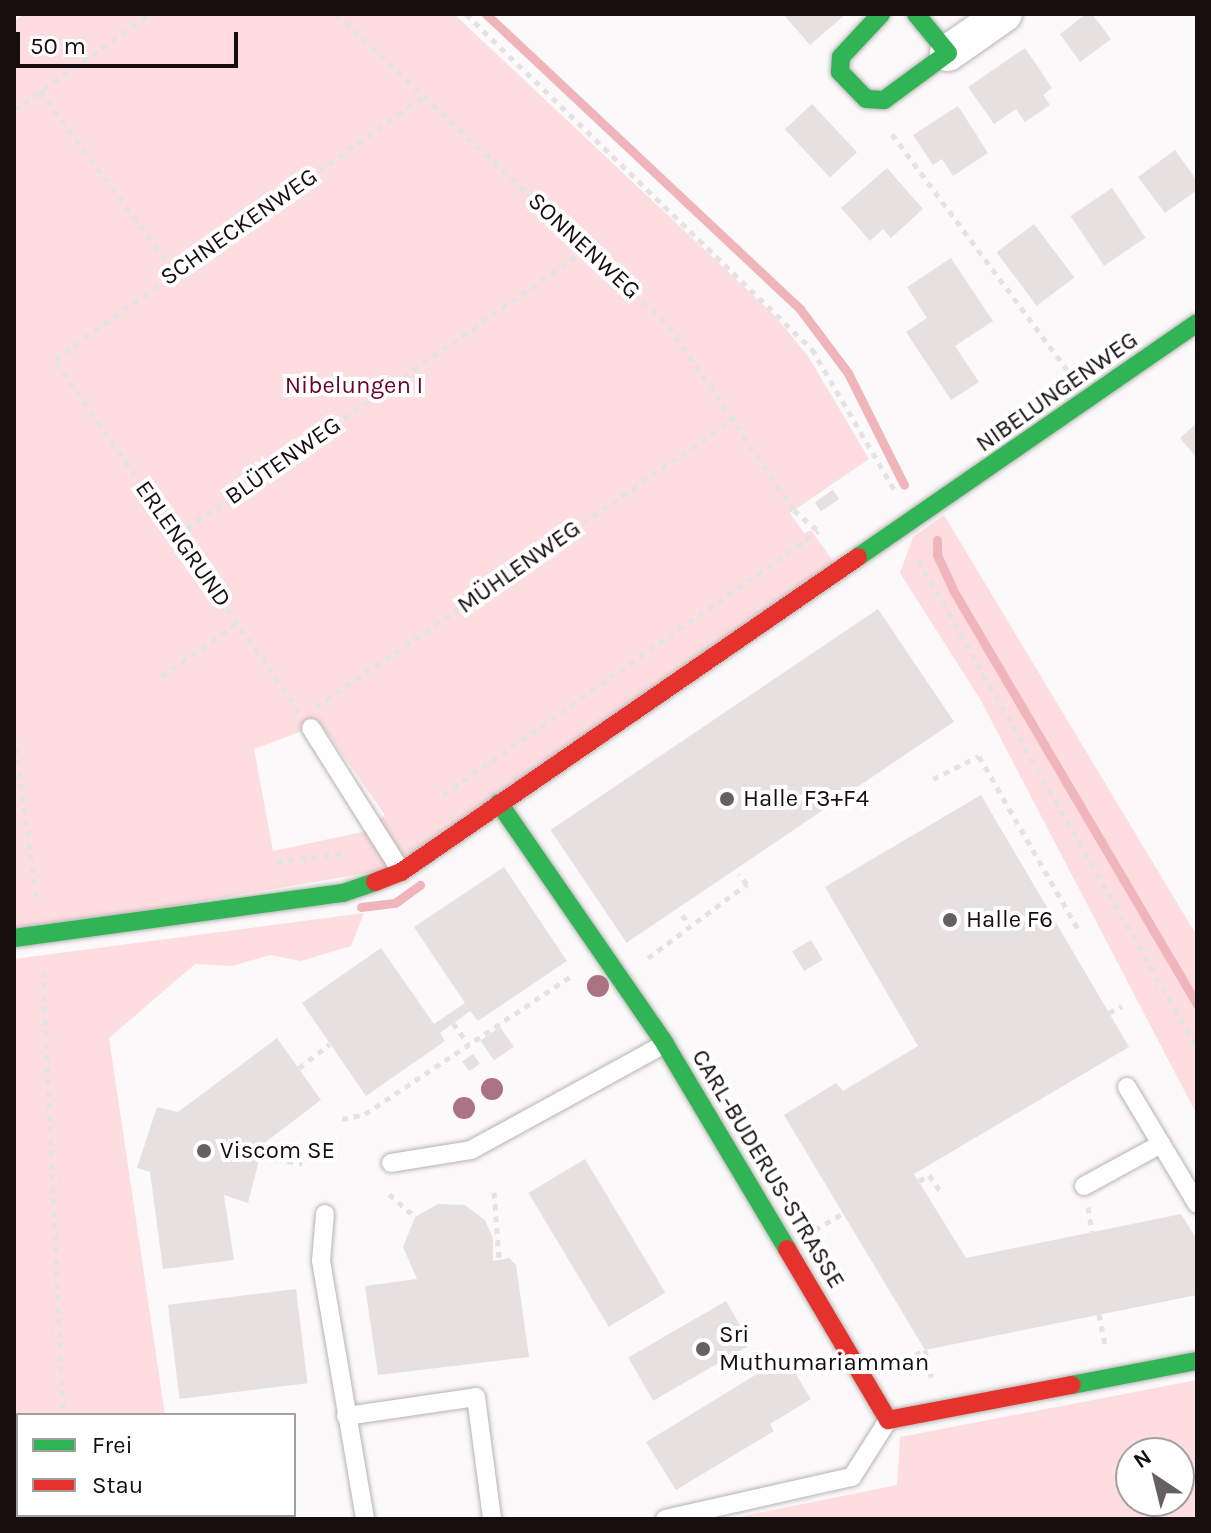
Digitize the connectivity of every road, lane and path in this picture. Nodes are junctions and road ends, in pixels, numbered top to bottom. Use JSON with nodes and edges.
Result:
{"nodes":[{"id":1,"x":150,"y":14,"type":"edge"},
{"id":2,"x":336,"y":14,"type":"edge"},
{"id":3,"x":466,"y":14,"type":"edge"},
{"id":4,"x":881,"y":14,"type":"edge"},
{"id":5,"x":916,"y":14,"type":"edge"},
{"id":6,"x":1004,"y":14,"type":"edge"},
{"id":7,"x":948,"y":53,"type":"junction"},
{"id":8,"x":40,"y":91,"type":"junction"},
{"id":9,"x":424,"y":96,"type":"junction"},
{"id":10,"x":866,"y":99,"type":"junction"},
{"id":11,"x":14,"y":110,"type":"edge"},
{"id":12,"x":586,"y":250,"type":"junction"},
{"id":13,"x":175,"y":273,"type":"junction"},
{"id":14,"x":1197,"y":323,"type":"edge"},
{"id":15,"x":55,"y":359,"type":"joint"},
{"id":16,"x":1089,"y":400,"type":"junction"},
{"id":17,"x":735,"y":418,"type":"junction"},
{"id":18,"x":905,"y":524,"type":"junction"},
{"id":19,"x":177,"y":535,"type":"junction"},
{"id":20,"x":238,"y":623,"type":"junction"},
{"id":21,"x":162,"y":676,"type":"dead end"},
{"id":22,"x":307,"y":722,"type":"junction"},
{"id":23,"x":14,"y":736,"type":"edge"},
{"id":24,"x":933,"y":779,"type":"dead end"},
{"id":25,"x":431,"y":803,"type":"dead end"},
{"id":26,"x":499,"y":803,"type":"junction"},
{"id":27,"x":401,"y":872,"type":"junction"},
{"id":28,"x":738,"y":874,"type":"dead end"},
{"id":29,"x":682,"y":915,"type":"dead end"},
{"id":30,"x":689,"y":923,"type":"junction"},
{"id":31,"x":1080,"y":932,"type":"dead end"},
{"id":32,"x":42,"y":935,"type":"junction"},
{"id":33,"x":14,"y":938,"type":"edge"},
{"id":34,"x":617,"y":972,"type":"junction"},
{"id":35,"x":1122,"y":1006,"type":"dead end"},
{"id":36,"x":1109,"y":1013,"type":"dead end"},
{"id":37,"x":453,"y":1023,"type":"dead end"},
{"id":38,"x":330,"y":1044,"type":"dead end"},
{"id":39,"x":468,"y":1044,"type":"junction"},
{"id":40,"x":665,"y":1044,"type":"junction"},
{"id":41,"x":1197,"y":1048,"type":"edge"},
{"id":42,"x":299,"y":1068,"type":"dead end"},
{"id":43,"x":1127,"y":1087,"type":"dead end"},
{"id":44,"x":342,"y":1119,"type":"dead end"},
{"id":45,"x":1161,"y":1144,"type":"junction"},
{"id":46,"x":264,"y":1156,"type":"dead end"},
{"id":47,"x":391,"y":1163,"type":"dead end"},
{"id":48,"x":302,"y":1164,"type":"dead end"},
{"id":49,"x":919,"y":1181,"type":"dead end"},
{"id":50,"x":1084,"y":1186,"type":"dead end"},
{"id":51,"x":940,"y":1191,"type":"dead end"},
{"id":52,"x":494,"y":1192,"type":"dead end"},
{"id":53,"x":389,"y":1194,"type":"dead end"},
{"id":54,"x":1197,"y":1204,"type":"edge"},
{"id":55,"x":325,"y":1214,"type":"dead end"},
{"id":56,"x":415,"y":1217,"type":"dead end"},
{"id":57,"x":499,"y":1259,"type":"dead end"},
{"id":58,"x":1197,"y":1361,"type":"edge"},
{"id":59,"x":863,"y":1378,"type":"junction"},
{"id":60,"x":938,"y":1411,"type":"junction"},
{"id":61,"x":63,"y":1413,"type":"edge"},
{"id":62,"x":346,"y":1416,"type":"junction"},
{"id":63,"x":888,"y":1420,"type":"junction"},
{"id":64,"x":365,"y":1519,"type":"edge"},
{"id":65,"x":492,"y":1519,"type":"edge"},
{"id":66,"x":665,"y":1519,"type":"edge"}],
"edges":[{"from":1,"to":8,"type":"path"},
{"from":2,"to":9,"type":"path","name":"SONNENWEG"},
{"from":3,"to":18,"type":"path"},
{"from":4,"to":10,"type":"street"},
{"from":5,"to":7,"type":"street"},
{"from":6,"to":7,"type":"street"},
{"from":7,"to":10,"type":"street"},
{"from":8,"to":11,"type":"path"},
{"from":8,"to":13,"type":"path"},
{"from":9,"to":12,"type":"path","name":"SONNENWEG"},
{"from":9,"to":13,"type":"path","name":"SCHNECKENWEG"},
{"from":10,"to":16,"type":"path"},
{"from":12,"to":17,"type":"path","name":"SONNENWEG"},
{"from":12,"to":19,"type":"path","name":"BLÜTENWEG"},
{"from":13,"to":15,"type":"path","name":"SCHNECKENWEG"},
{"from":14,"to":16,"type":"street","name":"NIBELUNGENWEG"},
{"from":15,"to":19,"type":"path","name":"ERLENGRUND"},
{"from":16,"to":18,"type":"street","name":"NIBELUNGENWEG"},
{"from":17,"to":22,"type":"path","name":"MÜHLENWEG"},
{"from":17,"to":25,"type":"path","name":"SONNENWEG"},
{"from":18,"to":26,"type":"street"},
{"from":18,"to":41,"type":"path"},
{"from":19,"to":20,"type":"path","name":"ERLENGRUND"},
{"from":20,"to":21,"type":"path"},
{"from":20,"to":22,"type":"path","name":"ERLENGRUND"},
{"from":22,"to":27,"type":"lane"},
{"from":23,"to":32,"type":"path"},
{"from":24,"to":31,"type":"path"},
{"from":26,"to":27,"type":"street"},
{"from":26,"to":34,"type":"street","name":"CARL-BUDERUS-STRASSE"},
{"from":27,"to":32,"type":"street"},
{"from":28,"to":30,"type":"path"},
{"from":29,"to":30,"type":"path"},
{"from":30,"to":34,"type":"path"},
{"from":32,"to":33,"type":"street"},
{"from":32,"to":61,"type":"path"},
{"from":34,"to":39,"type":"path"},
{"from":34,"to":40,"type":"street","name":"CARL-BUDERUS-STRASSE"},
{"from":35,"to":36,"type":"path"},
{"from":37,"to":39,"type":"path"},
{"from":38,"to":42,"type":"path"},
{"from":39,"to":44,"type":"path"},
{"from":40,"to":47,"type":"lane","name":"CARL-BUDERUS-STRASSE"},
{"from":40,"to":59,"type":"street","name":"CARL-BUDERUS-STRASSE"},
{"from":43,"to":45,"type":"lane"},
{"from":45,"to":50,"type":"lane"},
{"from":45,"to":54,"type":"lane"},
{"from":46,"to":48,"type":"path"},
{"from":49,"to":51,"type":"path"},
{"from":52,"to":57,"type":"path"},
{"from":53,"to":56,"type":"path"},
{"from":55,"to":62,"type":"lane"},
{"from":58,"to":60,"type":"street"},
{"from":59,"to":60,"type":"path"},
{"from":59,"to":63,"type":"street","name":"CARL-BUDERUS-STRASSE"},
{"from":60,"to":63,"type":"street"},
{"from":62,"to":64,"type":"lane"},
{"from":62,"to":65,"type":"lane"},
{"from":63,"to":66,"type":"lane"}]}
